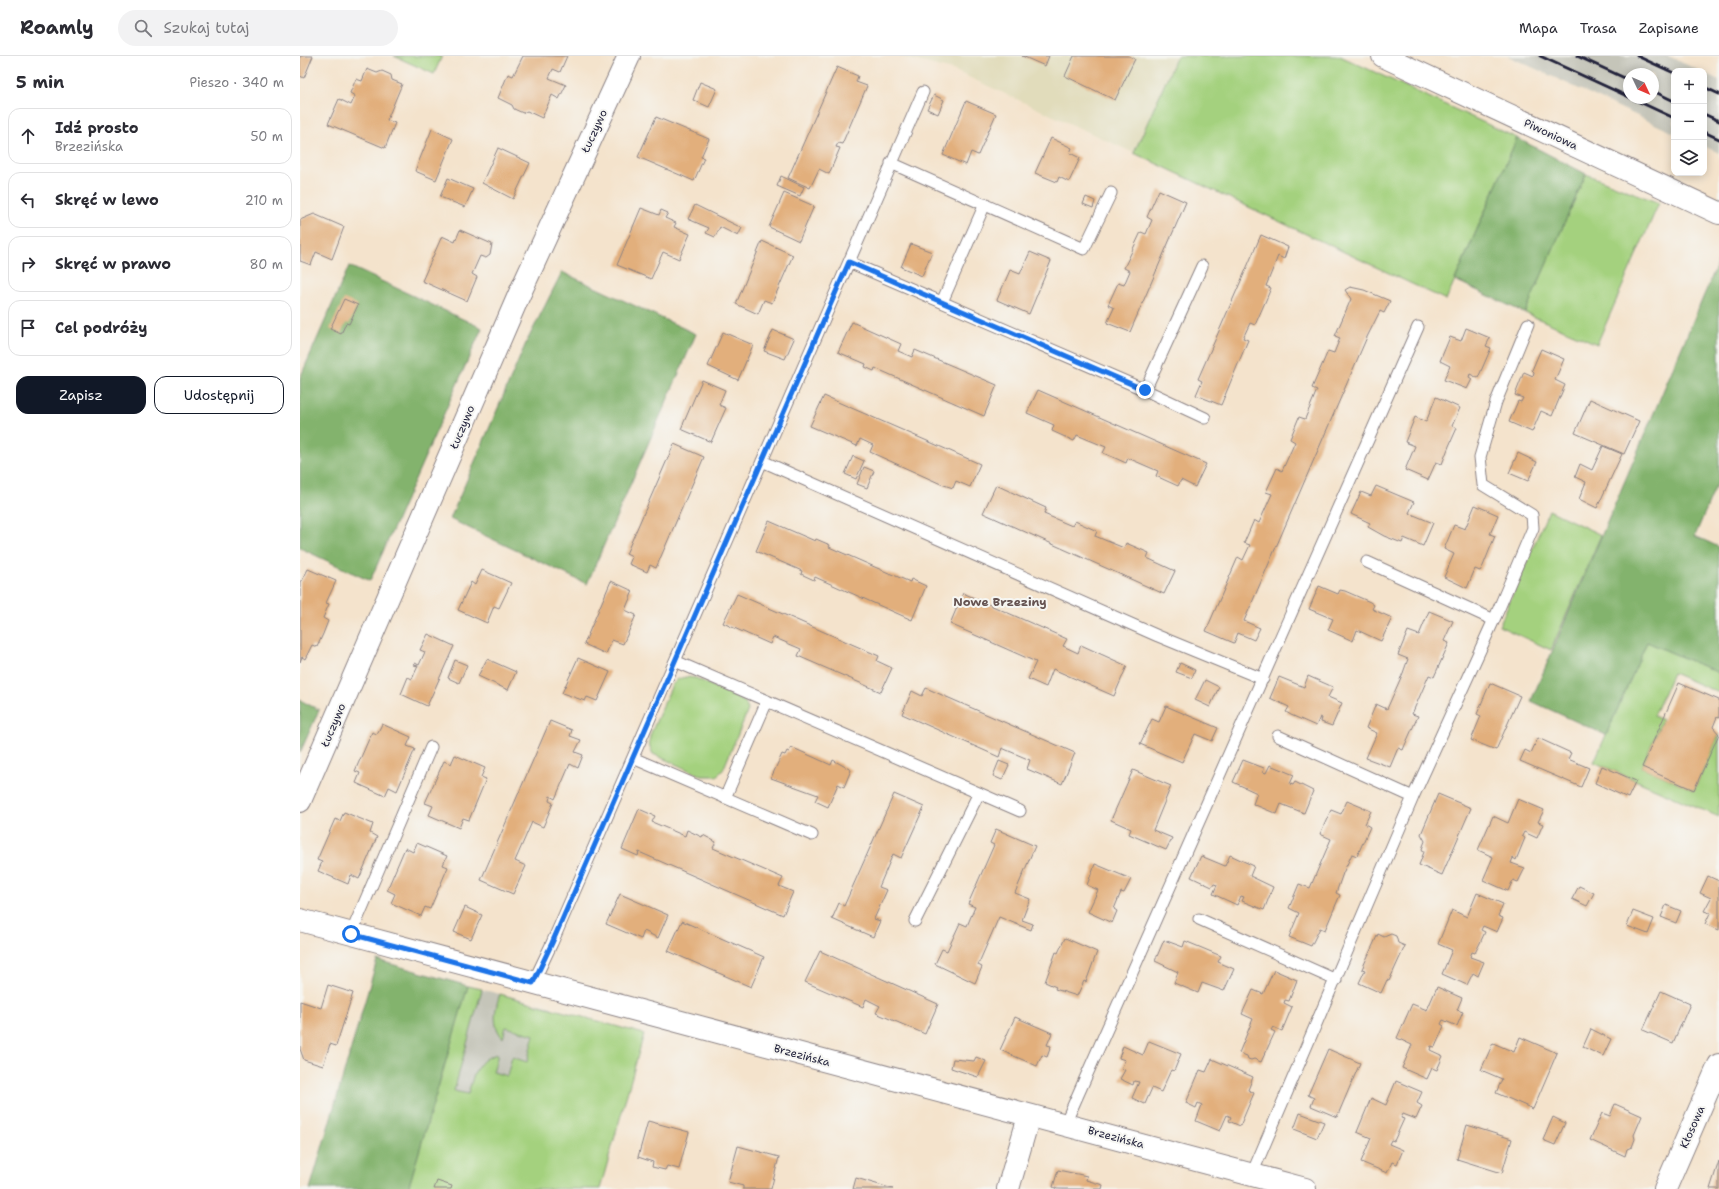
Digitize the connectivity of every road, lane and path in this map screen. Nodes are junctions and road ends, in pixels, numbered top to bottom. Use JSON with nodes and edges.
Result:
{"nodes":[{"id":1,"x":629,"y":56,"type":"edge"},
{"id":2,"x":1383,"y":56,"type":"edge"},
{"id":3,"x":923,"y":92,"type":"dead end"},
{"id":4,"x":891,"y":163,"type":"junction"},
{"id":5,"x":1111,"y":193,"type":"dead end"},
{"id":6,"x":986,"y":204,"type":"junction"},
{"id":7,"x":1719,"y":213,"type":"edge"},
{"id":8,"x":849,"y":262,"type":"junction"},
{"id":9,"x":1202,"y":266,"type":"dead end"},
{"id":10,"x":942,"y":302,"type":"junction"},
{"id":11,"x":1528,"y":324,"type":"dead end"},
{"id":12,"x":1418,"y":327,"type":"dead end"},
{"id":13,"x":1145,"y":390,"type":"junction"},
{"id":14,"x":1205,"y":418,"type":"dead end"},
{"id":15,"x":762,"y":461,"type":"junction"},
{"id":16,"x":1367,"y":562,"type":"dead end"},
{"id":17,"x":1494,"y":620,"type":"junction"},
{"id":18,"x":675,"y":662,"type":"junction"},
{"id":19,"x":1263,"y":679,"type":"junction"},
{"id":20,"x":767,"y":701,"type":"junction"},
{"id":21,"x":1278,"y":736,"type":"dead end"},
{"id":22,"x":432,"y":747,"type":"dead end"},
{"id":23,"x":633,"y":758,"type":"junction"},
{"id":24,"x":979,"y":793,"type":"junction"},
{"id":25,"x":1413,"y":797,"type":"junction"},
{"id":26,"x":725,"y":798,"type":"junction"},
{"id":27,"x":300,"y":801,"type":"edge"},
{"id":28,"x":1020,"y":811,"type":"dead end"},
{"id":29,"x":812,"y":835,"type":"dead end"},
{"id":30,"x":1199,"y":919,"type":"dead end"},
{"id":31,"x":300,"y":920,"type":"edge"},
{"id":32,"x":915,"y":921,"type":"dead end"},
{"id":33,"x":351,"y":934,"type":"junction"},
{"id":34,"x":1336,"y":980,"type":"junction"},
{"id":35,"x":533,"y":983,"type":"junction"},
{"id":36,"x":1719,"y":1065,"type":"edge"},
{"id":37,"x":1029,"y":1116,"type":"junction"},
{"id":38,"x":1065,"y":1124,"type":"junction"},
{"id":39,"x":1252,"y":1174,"type":"junction"},
{"id":40,"x":1008,"y":1189,"type":"edge"},
{"id":41,"x":1305,"y":1189,"type":"edge"},
{"id":42,"x":1665,"y":1189,"type":"edge"}],
"edges":[{"from":1,"to":27,"type":"street","name":"Łuczywo"},
{"from":2,"to":7,"type":"street","name":"Piwoniowa"},
{"from":3,"to":4,"type":"lane"},
{"from":4,"to":6,"type":"lane"},
{"from":4,"to":8,"type":"lane"},
{"from":5,"to":6,"type":"lane"},
{"from":6,"to":10,"type":"lane"},
{"from":8,"to":10,"type":"lane"},
{"from":8,"to":15,"type":"lane"},
{"from":9,"to":13,"type":"lane"},
{"from":10,"to":13,"type":"lane"},
{"from":11,"to":17,"type":"lane"},
{"from":12,"to":19,"type":"lane"},
{"from":13,"to":14,"type":"lane"},
{"from":15,"to":18,"type":"lane"},
{"from":15,"to":19,"type":"lane"},
{"from":16,"to":17,"type":"lane"},
{"from":17,"to":25,"type":"lane"},
{"from":18,"to":20,"type":"lane"},
{"from":18,"to":23,"type":"lane"},
{"from":19,"to":38,"type":"lane"},
{"from":20,"to":24,"type":"lane"},
{"from":20,"to":26,"type":"lane"},
{"from":21,"to":25,"type":"lane"},
{"from":22,"to":33,"type":"lane"},
{"from":23,"to":26,"type":"lane"},
{"from":23,"to":35,"type":"lane"},
{"from":24,"to":28,"type":"lane"},
{"from":24,"to":32,"type":"lane"},
{"from":25,"to":34,"type":"lane"},
{"from":26,"to":29,"type":"lane"},
{"from":30,"to":34,"type":"lane"},
{"from":31,"to":33,"type":"street","name":"Brzezińska"},
{"from":33,"to":35,"type":"street","name":"Brzezińska"},
{"from":34,"to":39,"type":"lane"},
{"from":35,"to":37,"type":"street","name":"Brzezińska"},
{"from":36,"to":42,"type":"street","name":"Kłosowa"},
{"from":37,"to":38,"type":"street","name":"Brzezińska"},
{"from":37,"to":40,"type":"street"},
{"from":38,"to":39,"type":"street","name":"Brzezińska"},
{"from":39,"to":41,"type":"street","name":"Brzezińska"}]}
